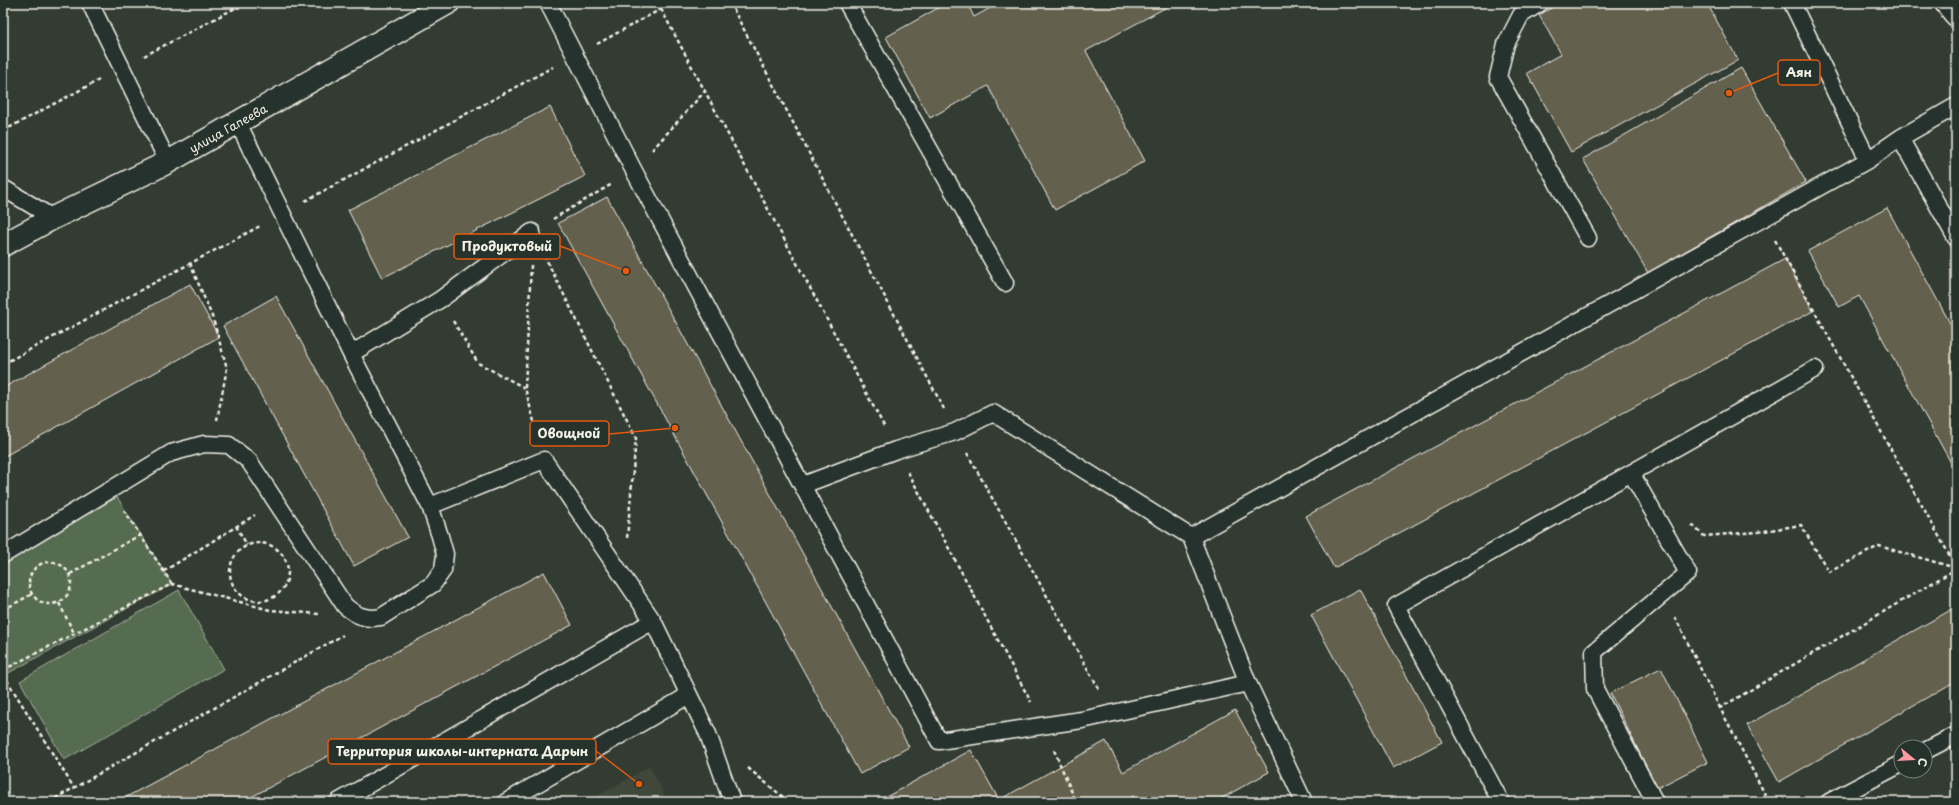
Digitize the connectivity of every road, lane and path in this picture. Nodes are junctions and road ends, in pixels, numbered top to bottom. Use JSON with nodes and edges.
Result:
{"nodes":[{"id":1,"x":90,"y":3,"type":"edge"},
{"id":2,"x":245,"y":3,"type":"edge"},
{"id":3,"x":448,"y":3,"type":"edge"},
{"id":4,"x":548,"y":3,"type":"edge"},
{"id":5,"x":672,"y":3,"type":"edge"},
{"id":6,"x":730,"y":3,"type":"edge"},
{"id":7,"x":847,"y":3,"type":"edge"},
{"id":8,"x":1540,"y":3,"type":"edge"},
{"id":9,"x":1792,"y":3,"type":"edge"},
{"id":10,"x":1946,"y":3,"type":"edge"},
{"id":11,"x":661,"y":9,"type":"junction"},
{"id":12,"x":1956,"y":15,"type":"edge"},
{"id":13,"x":574,"y":56,"type":"junction"},
{"id":14,"x":122,"y":67,"type":"junction"},
{"id":15,"x":705,"y":91,"type":"junction"},
{"id":16,"x":1956,"y":106,"type":"edge"},
{"id":17,"x":238,"y":123,"type":"junction"},
{"id":18,"x":3,"y":131,"type":"edge"},
{"id":19,"x":1900,"y":138,"type":"junction"},
{"id":20,"x":1868,"y":160,"type":"junction"},
{"id":21,"x":168,"y":162,"type":"junction"},
{"id":22,"x":634,"y":171,"type":"junction"},
{"id":23,"x":3,"y":188,"type":"edge"},
{"id":24,"x":53,"y":218,"type":"junction"},
{"id":25,"x":1762,"y":218,"type":"junction"},
{"id":26,"x":532,"y":232,"type":"junction"},
{"id":27,"x":1588,"y":238,"type":"dead end"},
{"id":28,"x":1956,"y":238,"type":"edge"},
{"id":29,"x":3,"y":245,"type":"edge"},
{"id":30,"x":190,"y":263,"type":"dead end"},
{"id":31,"x":1005,"y":283,"type":"dead end"},
{"id":32,"x":441,"y":299,"type":"junction"},
{"id":33,"x":351,"y":354,"type":"junction"},
{"id":34,"x":1815,"y":369,"type":"dead end"},
{"id":35,"x":525,"y":388,"type":"junction"},
{"id":36,"x":955,"y":432,"type":"junction"},
{"id":37,"x":213,"y":444,"type":"junction"},
{"id":38,"x":896,"y":450,"type":"junction"},
{"id":39,"x":544,"y":460,"type":"junction"},
{"id":40,"x":1631,"y":473,"type":"junction"},
{"id":41,"x":803,"y":485,"type":"junction"},
{"id":42,"x":276,"y":502,"type":"junction"},
{"id":43,"x":430,"y":506,"type":"junction"},
{"id":44,"x":122,"y":507,"type":"dead end"},
{"id":45,"x":1686,"y":520,"type":"dead end"},
{"id":46,"x":236,"y":526,"type":"junction"},
{"id":47,"x":140,"y":535,"type":"junction"},
{"id":48,"x":1191,"y":537,"type":"junction"},
{"id":49,"x":247,"y":545,"type":"junction"},
{"id":50,"x":3,"y":555,"type":"edge"},
{"id":51,"x":1956,"y":568,"type":"edge"},
{"id":52,"x":164,"y":571,"type":"junction"},
{"id":53,"x":70,"y":574,"type":"junction"},
{"id":54,"x":624,"y":578,"type":"junction"},
{"id":55,"x":172,"y":584,"type":"junction"},
{"id":56,"x":1663,"y":593,"type":"junction"},
{"id":57,"x":32,"y":594,"type":"junction"},
{"id":58,"x":256,"y":601,"type":"junction"},
{"id":59,"x":59,"y":603,"type":"junction"},
{"id":60,"x":255,"y":606,"type":"junction"},
{"id":61,"x":3,"y":610,"type":"edge"},
{"id":62,"x":364,"y":618,"type":"junction"},
{"id":63,"x":653,"y":621,"type":"junction"},
{"id":64,"x":74,"y":633,"type":"junction"},
{"id":65,"x":3,"y":670,"type":"edge"},
{"id":66,"x":3,"y":674,"type":"edge"},
{"id":67,"x":1248,"y":683,"type":"junction"},
{"id":68,"x":689,"y":695,"type":"junction"},
{"id":69,"x":1720,"y":708,"type":"junction"},
{"id":70,"x":1112,"y":713,"type":"junction"},
{"id":71,"x":1044,"y":726,"type":"junction"},
{"id":72,"x":1956,"y":735,"type":"edge"},
{"id":73,"x":1933,"y":747,"type":"edge"},
{"id":74,"x":1893,"y":768,"type":"edge"},
{"id":75,"x":74,"y":788,"type":"junction"},
{"id":76,"x":49,"y":802,"type":"edge"},
{"id":77,"x":338,"y":802,"type":"edge"},
{"id":78,"x":506,"y":802,"type":"edge"},
{"id":79,"x":732,"y":802,"type":"edge"},
{"id":80,"x":1076,"y":802,"type":"edge"},
{"id":81,"x":1304,"y":802,"type":"edge"},
{"id":82,"x":1501,"y":802,"type":"edge"},
{"id":83,"x":1655,"y":802,"type":"edge"},
{"id":84,"x":1769,"y":802,"type":"edge"},
{"id":85,"x":1829,"y":802,"type":"edge"}],
"edges":[{"from":1,"to":14,"type":"lane"},
{"from":2,"to":14,"type":"path"},
{"from":3,"to":17,"type":"main road","name":"улица Гапеева"},
{"from":4,"to":13,"type":"lane"},
{"from":5,"to":11,"type":"path"},
{"from":6,"to":36,"type":"path"},
{"from":7,"to":31,"type":"lane"},
{"from":8,"to":27,"type":"lane"},
{"from":9,"to":20,"type":"lane"},
{"from":10,"to":12,"type":"main road"},
{"from":11,"to":13,"type":"path"},
{"from":11,"to":15,"type":"path"},
{"from":13,"to":22,"type":"lane"},
{"from":14,"to":18,"type":"path"},
{"from":14,"to":21,"type":"lane"},
{"from":15,"to":22,"type":"path"},
{"from":15,"to":38,"type":"path"},
{"from":16,"to":19,"type":"lane"},
{"from":17,"to":21,"type":"main road","name":"улица Гапеева"},
{"from":17,"to":33,"type":"lane"},
{"from":19,"to":20,"type":"lane"},
{"from":19,"to":28,"type":"lane"},
{"from":20,"to":25,"type":"lane"},
{"from":21,"to":24,"type":"main road","name":"улица Гапеева"},
{"from":22,"to":26,"type":"path"},
{"from":22,"to":41,"type":"lane"},
{"from":23,"to":24,"type":"lane"},
{"from":24,"to":29,"type":"main road","name":"улица Гапеева"},
{"from":25,"to":48,"type":"lane"},
{"from":25,"to":51,"type":"path"},
{"from":26,"to":32,"type":"lane"},
{"from":26,"to":35,"type":"path"},
{"from":26,"to":54,"type":"path"},
{"from":30,"to":37,"type":"path"},
{"from":32,"to":33,"type":"lane"},
{"from":32,"to":35,"type":"path"},
{"from":33,"to":43,"type":"lane"},
{"from":34,"to":40,"type":"lane"},
{"from":35,"to":39,"type":"path"},
{"from":36,"to":38,"type":"lane"},
{"from":36,"to":48,"type":"lane"},
{"from":36,"to":70,"type":"path"},
{"from":37,"to":42,"type":"lane"},
{"from":37,"to":50,"type":"lane"},
{"from":38,"to":41,"type":"lane"},
{"from":38,"to":71,"type":"path"},
{"from":39,"to":43,"type":"lane"},
{"from":39,"to":54,"type":"lane"},
{"from":40,"to":56,"type":"lane"},
{"from":40,"to":82,"type":"lane"},
{"from":41,"to":71,"type":"lane"},
{"from":42,"to":46,"type":"path"},
{"from":42,"to":62,"type":"lane"},
{"from":43,"to":62,"type":"lane"},
{"from":44,"to":47,"type":"path"},
{"from":45,"to":51,"type":"path"},
{"from":46,"to":49,"type":"path"},
{"from":46,"to":52,"type":"path"},
{"from":47,"to":52,"type":"path"},
{"from":47,"to":53,"type":"path"},
{"from":48,"to":67,"type":"lane"},
{"from":49,"to":58,"type":"path"},
{"from":49,"to":58,"type":"path"},
{"from":51,"to":69,"type":"path"},
{"from":52,"to":55,"type":"path"},
{"from":53,"to":57,"type":"path"},
{"from":53,"to":59,"type":"path"},
{"from":54,"to":63,"type":"lane"},
{"from":55,"to":60,"type":"path"},
{"from":55,"to":64,"type":"path"},
{"from":56,"to":69,"type":"path"},
{"from":56,"to":83,"type":"lane"},
{"from":57,"to":59,"type":"path"},
{"from":57,"to":61,"type":"path"},
{"from":58,"to":60,"type":"path"},
{"from":59,"to":64,"type":"path"},
{"from":60,"to":62,"type":"path"},
{"from":62,"to":75,"type":"path"},
{"from":63,"to":68,"type":"lane"},
{"from":63,"to":77,"type":"lane"},
{"from":64,"to":65,"type":"path"},
{"from":66,"to":75,"type":"path"},
{"from":67,"to":70,"type":"lane"},
{"from":67,"to":81,"type":"lane"},
{"from":68,"to":78,"type":"lane"},
{"from":68,"to":79,"type":"lane"},
{"from":69,"to":84,"type":"path"},
{"from":70,"to":71,"type":"lane"},
{"from":71,"to":80,"type":"path"},
{"from":72,"to":73,"type":"lane"},
{"from":74,"to":85,"type":"lane"},
{"from":75,"to":76,"type":"path"}]}
